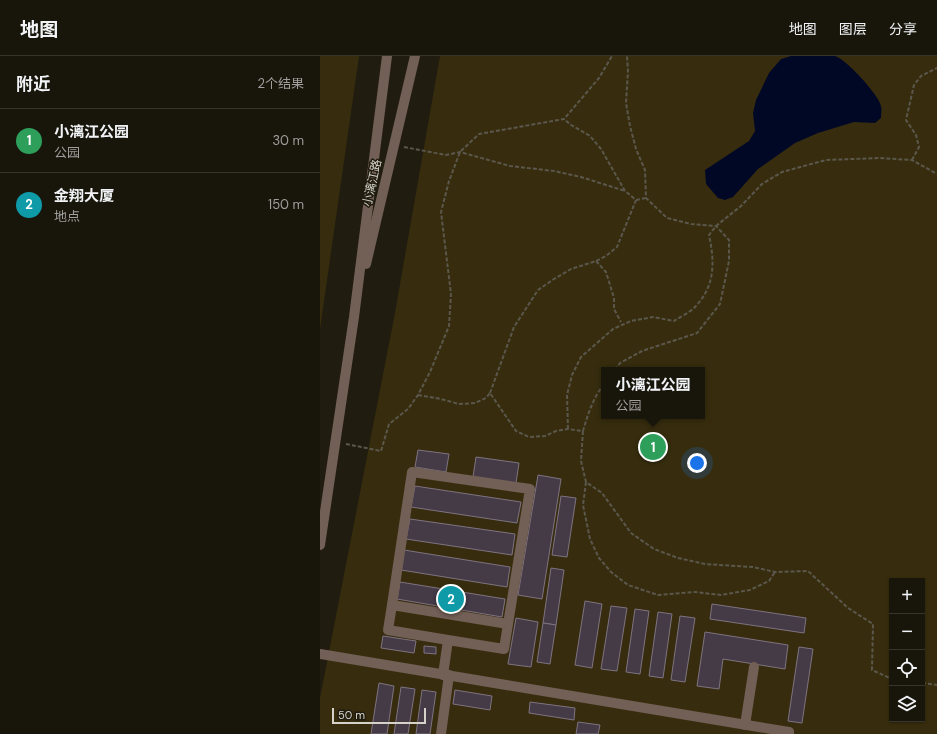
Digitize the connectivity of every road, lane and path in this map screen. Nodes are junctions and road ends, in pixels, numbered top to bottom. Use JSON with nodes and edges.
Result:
{"nodes":[{"id":1,"x":387,"y":56,"type":"edge"},
{"id":2,"x":415,"y":56,"type":"edge"},
{"id":3,"x":612,"y":56,"type":"edge"},
{"id":4,"x":627,"y":56,"type":"edge"},
{"id":5,"x":937,"y":68,"type":"edge"},
{"id":6,"x":564,"y":118,"type":"junction"},
{"id":7,"x":394,"y":146,"type":"junction"},
{"id":8,"x":460,"y":152,"type":"junction"},
{"id":9,"x":912,"y":160,"type":"junction"},
{"id":10,"x":937,"y":174,"type":"edge"},
{"id":11,"x":625,"y":191,"type":"junction"},
{"id":12,"x":646,"y":198,"type":"junction"},
{"id":13,"x":636,"y":200,"type":"junction"},
{"id":14,"x":716,"y":226,"type":"junction"},
{"id":15,"x":596,"y":261,"type":"junction"},
{"id":16,"x":354,"y":317,"type":"junction"},
{"id":17,"x":621,"y":322,"type":"dead end"},
{"id":18,"x":617,"y":367,"type":"edge"},
{"id":19,"x":601,"y":388,"type":"edge"},
{"id":20,"x":490,"y":393,"type":"junction"},
{"id":21,"x":418,"y":395,"type":"junction"},
{"id":22,"x":568,"y":429,"type":"junction"},
{"id":23,"x":583,"y":431,"type":"junction"},
{"id":24,"x":335,"y":442,"type":"junction"},
{"id":25,"x":586,"y":482,"type":"junction"},
{"id":26,"x":320,"y":545,"type":"edge"},
{"id":27,"x":775,"y":572,"type":"junction"},
{"id":28,"x":392,"y":605,"type":"junction"},
{"id":29,"x":508,"y":624,"type":"junction"},
{"id":30,"x":448,"y":640,"type":"junction"},
{"id":31,"x":320,"y":654,"type":"edge"},
{"id":32,"x":754,"y":667,"type":"dead end"},
{"id":33,"x":446,"y":675,"type":"junction"},
{"id":34,"x":889,"y":678,"type":"edge"},
{"id":35,"x":925,"y":683,"type":"edge"},
{"id":36,"x":937,"y":685,"type":"edge"},
{"id":37,"x":745,"y":725,"type":"junction"},
{"id":38,"x":441,"y":734,"type":"edge"},
{"id":39,"x":789,"y":734,"type":"edge"}],
"edges":[{"from":1,"to":16,"type":"street","name":"小漓江路"},
{"from":2,"to":7,"type":"street","name":"小漓江路"},
{"from":3,"to":6,"type":"path"},
{"from":4,"to":12,"type":"path"},
{"from":5,"to":9,"type":"path"},
{"from":6,"to":8,"type":"path"},
{"from":6,"to":11,"type":"path"},
{"from":7,"to":8,"type":"path"},
{"from":7,"to":16,"type":"street","name":"小漓江路"},
{"from":8,"to":11,"type":"path"},
{"from":8,"to":21,"type":"path"},
{"from":9,"to":10,"type":"path"},
{"from":9,"to":14,"type":"path"},
{"from":11,"to":13,"type":"path"},
{"from":12,"to":13,"type":"path"},
{"from":12,"to":14,"type":"path"},
{"from":13,"to":15,"type":"path"},
{"from":14,"to":18,"type":"path"},
{"from":14,"to":22,"type":"path"},
{"from":15,"to":17,"type":"path"},
{"from":15,"to":20,"type":"path"},
{"from":16,"to":24,"type":"street","name":"小漓江路"},
{"from":19,"to":23,"type":"path"},
{"from":20,"to":21,"type":"path"},
{"from":20,"to":22,"type":"path"},
{"from":21,"to":24,"type":"path"},
{"from":22,"to":23,"type":"path"},
{"from":23,"to":25,"type":"path"},
{"from":24,"to":26,"type":"street","name":"小漓江路"},
{"from":25,"to":27,"type":"path"},
{"from":25,"to":27,"type":"path"},
{"from":27,"to":34,"type":"path"},
{"from":28,"to":29,"type":"street"},
{"from":28,"to":29,"type":"street"},
{"from":28,"to":30,"type":"street"},
{"from":29,"to":30,"type":"street"},
{"from":30,"to":33,"type":"street"},
{"from":31,"to":33,"type":"street"},
{"from":32,"to":37,"type":"street"},
{"from":33,"to":37,"type":"street"},
{"from":33,"to":38,"type":"street"},
{"from":35,"to":36,"type":"path"},
{"from":37,"to":39,"type":"street"}]}
